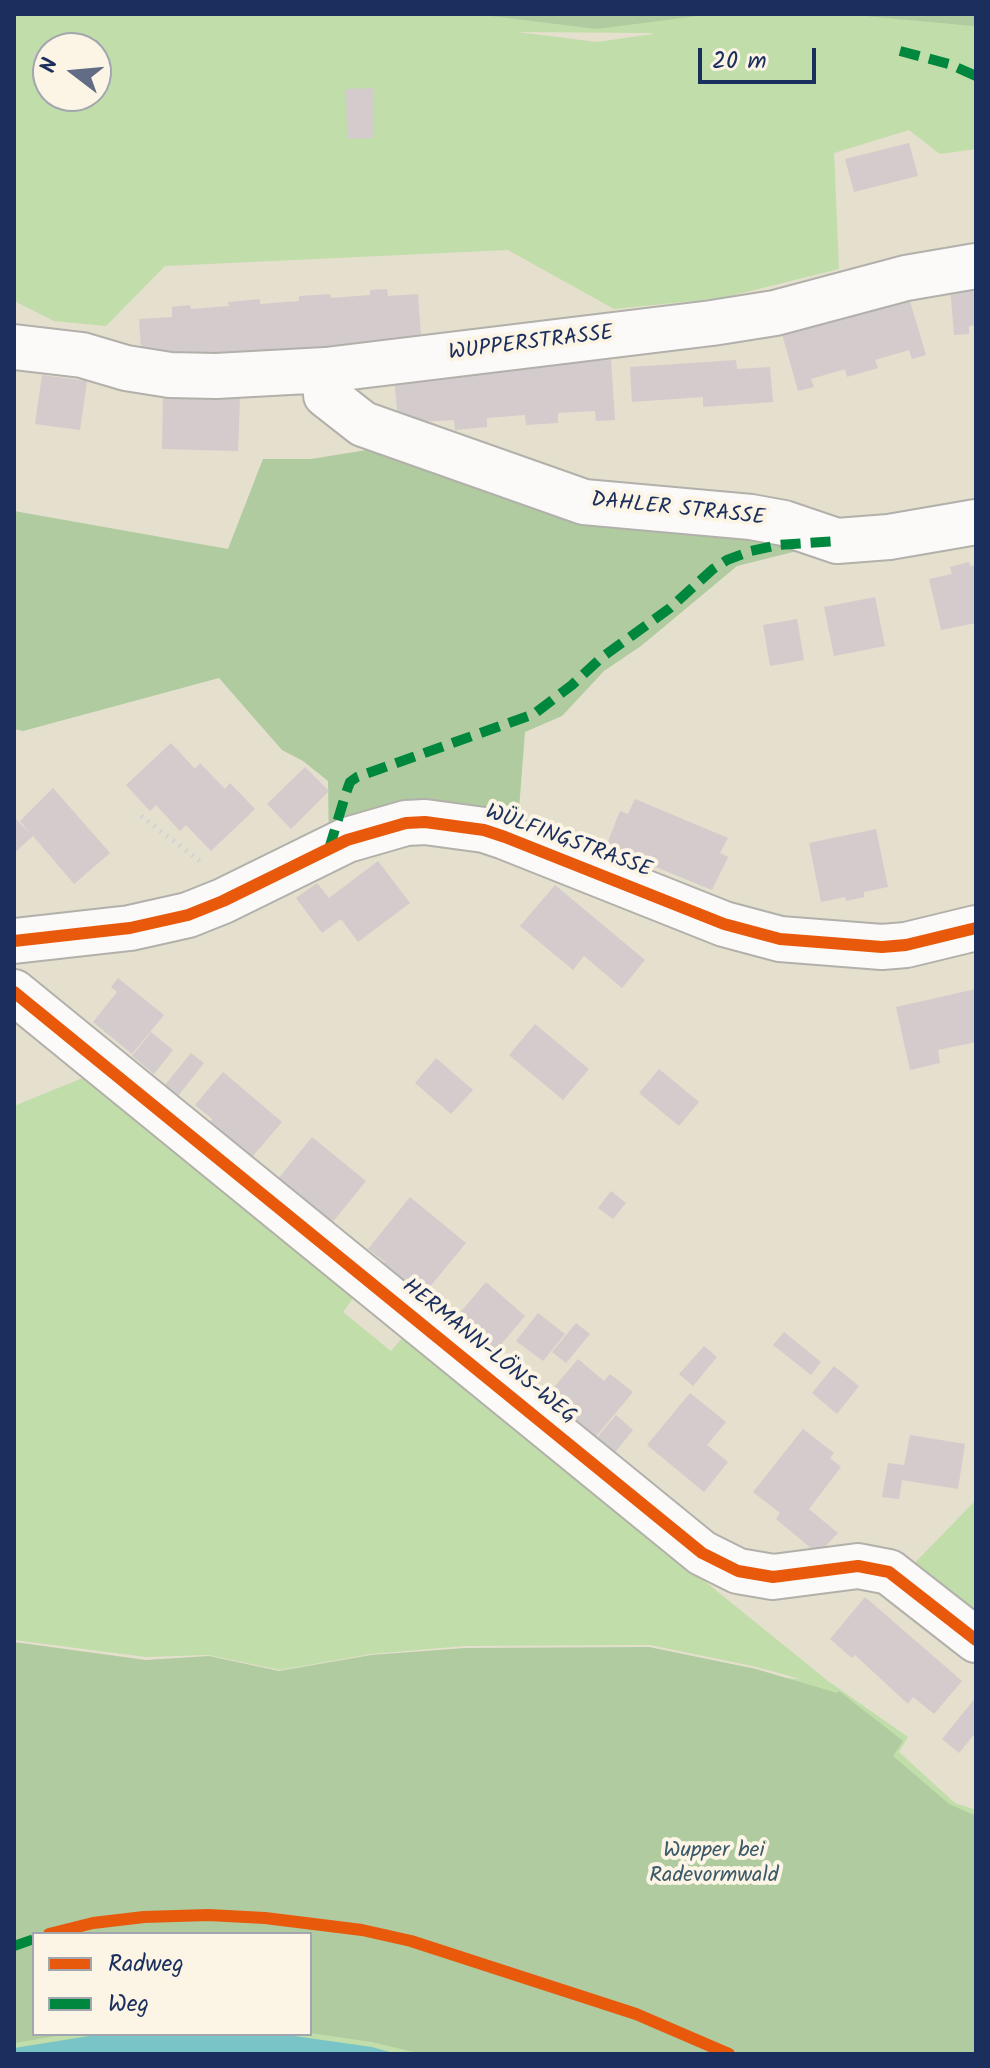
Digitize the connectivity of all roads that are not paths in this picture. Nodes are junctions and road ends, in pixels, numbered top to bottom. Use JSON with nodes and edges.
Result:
{"nodes":[{"id":1,"x":976,"y":266,"type":"edge"},
{"id":2,"x":14,"y":329,"type":"edge"},
{"id":3,"x":14,"y":347,"type":"edge"},
{"id":4,"x":82,"y":355,"type":"junction"},
{"id":5,"x":326,"y":370,"type":"junction"},
{"id":6,"x":976,"y":522,"type":"edge"},
{"id":7,"x":976,"y":928,"type":"edge"},
{"id":8,"x":14,"y":941,"type":"edge"},
{"id":9,"x":14,"y":992,"type":"edge"},
{"id":10,"x":976,"y":1640,"type":"edge"}],
"edges":[{"from":1,"to":5,"type":"street","name":"WUPPERSTRASSE"},
{"from":2,"to":4,"type":"street","name":"WUPPERSTRASSE"},
{"from":3,"to":4,"type":"street","name":"WUPPERSTRASSE"},
{"from":4,"to":5,"type":"street","name":"WUPPERSTRASSE"},
{"from":5,"to":6,"type":"street","name":"DAHLER STRASSE"},
{"from":7,"to":8,"type":"street","name":"WÜLFINGSTRASSE"},
{"from":9,"to":10,"type":"street","name":"HERMANN-LÖNS-WEG"}]}
